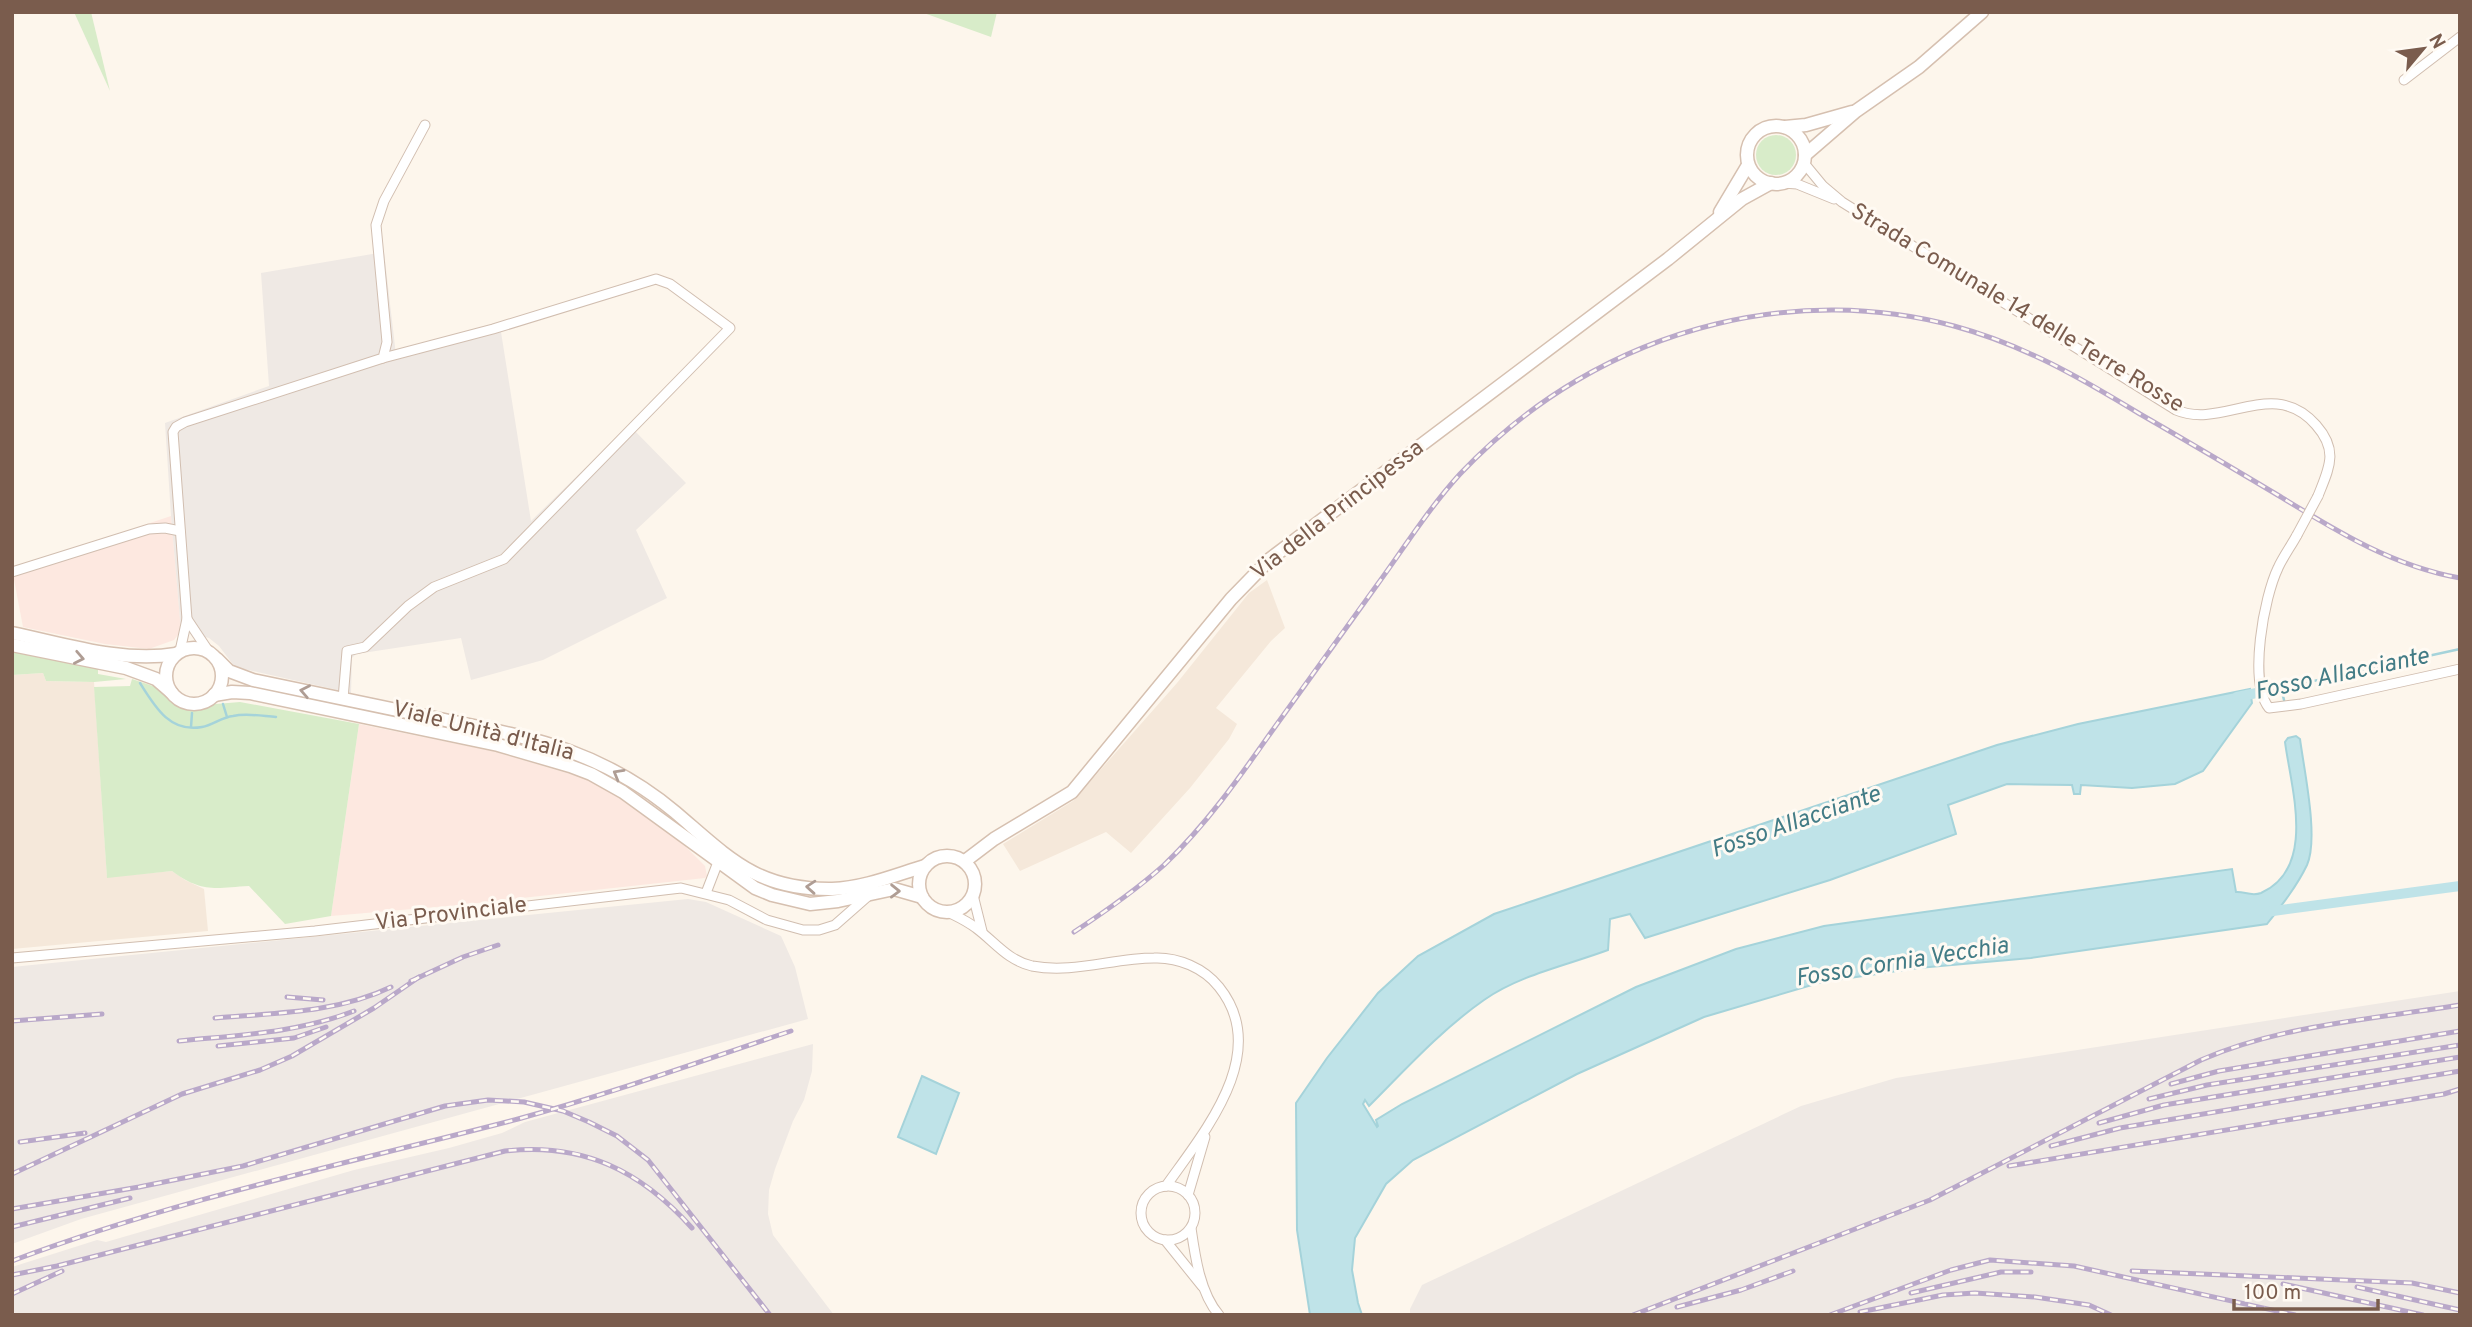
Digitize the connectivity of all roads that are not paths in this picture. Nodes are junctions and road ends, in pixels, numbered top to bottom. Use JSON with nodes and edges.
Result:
{"nodes":[{"id":1,"x":1982,"y":12,"type":"edge"},
{"id":2,"x":2460,"y":37,"type":"edge"},
{"id":3,"x":2404,"y":80,"type":"dead end"},
{"id":4,"x":1856,"y":111,"type":"junction"},
{"id":5,"x":425,"y":125,"type":"dead end"},
{"id":6,"x":1786,"y":127,"type":"junction"},
{"id":7,"x":1804,"y":159,"type":"junction"},
{"id":8,"x":1748,"y":165,"type":"junction"},
{"id":9,"x":1777,"y":183,"type":"junction"},
{"id":10,"x":1842,"y":202,"type":"junction"},
{"id":11,"x":1714,"y":222,"type":"junction"},
{"id":12,"x":383,"y":358,"type":"junction"},
{"id":13,"x":180,"y":531,"type":"junction"},
{"id":14,"x":12,"y":572,"type":"edge"},
{"id":15,"x":187,"y":619,"type":"junction"},
{"id":16,"x":12,"y":633,"type":"edge"},
{"id":17,"x":12,"y":645,"type":"edge"},
{"id":18,"x":178,"y":653,"type":"junction"},
{"id":19,"x":213,"y":656,"type":"junction"},
{"id":20,"x":2460,"y":669,"type":"edge"},
{"id":21,"x":173,"y":694,"type":"junction"},
{"id":22,"x":214,"y":695,"type":"junction"},
{"id":23,"x":343,"y":699,"type":"junction"},
{"id":24,"x":965,"y":861,"type":"junction"},
{"id":25,"x":718,"y":862,"type":"junction"},
{"id":26,"x":925,"y":866,"type":"junction"},
{"id":27,"x":706,"y":893,"type":"junction"},
{"id":28,"x":869,"y":894,"type":"junction"},
{"id":29,"x":973,"y":895,"type":"junction"},
{"id":30,"x":922,"y":897,"type":"junction"},
{"id":31,"x":948,"y":912,"type":"junction"},
{"id":32,"x":982,"y":933,"type":"junction"},
{"id":33,"x":12,"y":958,"type":"edge"},
{"id":34,"x":1209,"y":1125,"type":"junction"},
{"id":35,"x":1166,"y":1186,"type":"junction"},
{"id":36,"x":1188,"y":1195,"type":"junction"},
{"id":37,"x":1191,"y":1228,"type":"junction"},
{"id":38,"x":1165,"y":1240,"type":"junction"},
{"id":39,"x":1205,"y":1290,"type":"junction"},
{"id":40,"x":1219,"y":1315,"type":"edge"}],
"edges":[{"from":1,"to":4,"type":"main road","name":"Via della Principessa"},
{"from":2,"to":3,"type":"street"},
{"from":4,"to":6,"type":"main road","name":"Via della Principessa"},
{"from":4,"to":7,"type":"main road","name":"Via della Principessa"},
{"from":5,"to":12,"type":"street"},
{"from":6,"to":7,"type":"main road"},
{"from":6,"to":8,"type":"main road","name":"Via della Principessa"},
{"from":7,"to":9,"type":"main road","name":"Via della Principessa"},
{"from":7,"to":10,"type":"street","name":"Strada Comunale 14 delle Terre Rosse"},
{"from":8,"to":9,"type":"main road"},
{"from":8,"to":11,"type":"main road","name":"Via della Principessa"},
{"from":9,"to":10,"type":"street","name":"Strada Comunale 14 delle Terre Rosse"},
{"from":9,"to":11,"type":"main road","name":"Via della Principessa"},
{"from":10,"to":20,"type":"street","name":"Strada Comunale 14 delle Terre Rosse","bridge":true},
{"from":11,"to":24,"type":"main road","name":"Via della Principessa"},
{"from":12,"to":13,"type":"street"},
{"from":12,"to":23,"type":"street"},
{"from":13,"to":14,"type":"street"},
{"from":13,"to":15,"type":"street"},
{"from":15,"to":18,"type":"street"},
{"from":15,"to":19,"type":"street"},
{"from":16,"to":18,"type":"main road"},
{"from":17,"to":21,"type":"main road","name":"Viale Unità d'Italia","one_way":true},
{"from":18,"to":19,"type":"main road"},
{"from":18,"to":21,"type":"main road"},
{"from":19,"to":22,"type":"main road"},
{"from":23,"to":19,"type":"main road","name":"Viale Unità d'Italia","one_way":true},
{"from":21,"to":22,"type":"main road","name":"Viale Unità d'Italia"},
{"from":22,"to":25,"type":"main road","name":"Viale Unità d'Italia"},
{"from":26,"to":23,"type":"main road","name":"Viale Unità d'Italia","one_way":true},
{"from":24,"to":26,"type":"main road"},
{"from":24,"to":29,"type":"main road"},
{"from":25,"to":27,"type":"street"},
{"from":25,"to":28,"type":"main road","name":"Viale Unità d'Italia"},
{"from":26,"to":30,"type":"main road"},
{"from":27,"to":28,"type":"street","name":"Via Provinciale"},
{"from":27,"to":33,"type":"street","name":"Via Provinciale"},
{"from":28,"to":30,"type":"main road","name":"Viale Unità d'Italia","one_way":true},
{"from":29,"to":31,"type":"main road"},
{"from":29,"to":32,"type":"street"},
{"from":30,"to":31,"type":"main road"},
{"from":31,"to":32,"type":"street"},
{"from":32,"to":34,"type":"street"},
{"from":34,"to":35,"type":"street"},
{"from":34,"to":36,"type":"street"},
{"from":35,"to":36,"type":"street"},
{"from":35,"to":38,"type":"street"},
{"from":36,"to":37,"type":"street"},
{"from":37,"to":38,"type":"street"},
{"from":37,"to":39,"type":"street"},
{"from":38,"to":39,"type":"street"},
{"from":39,"to":40,"type":"street"}]}
